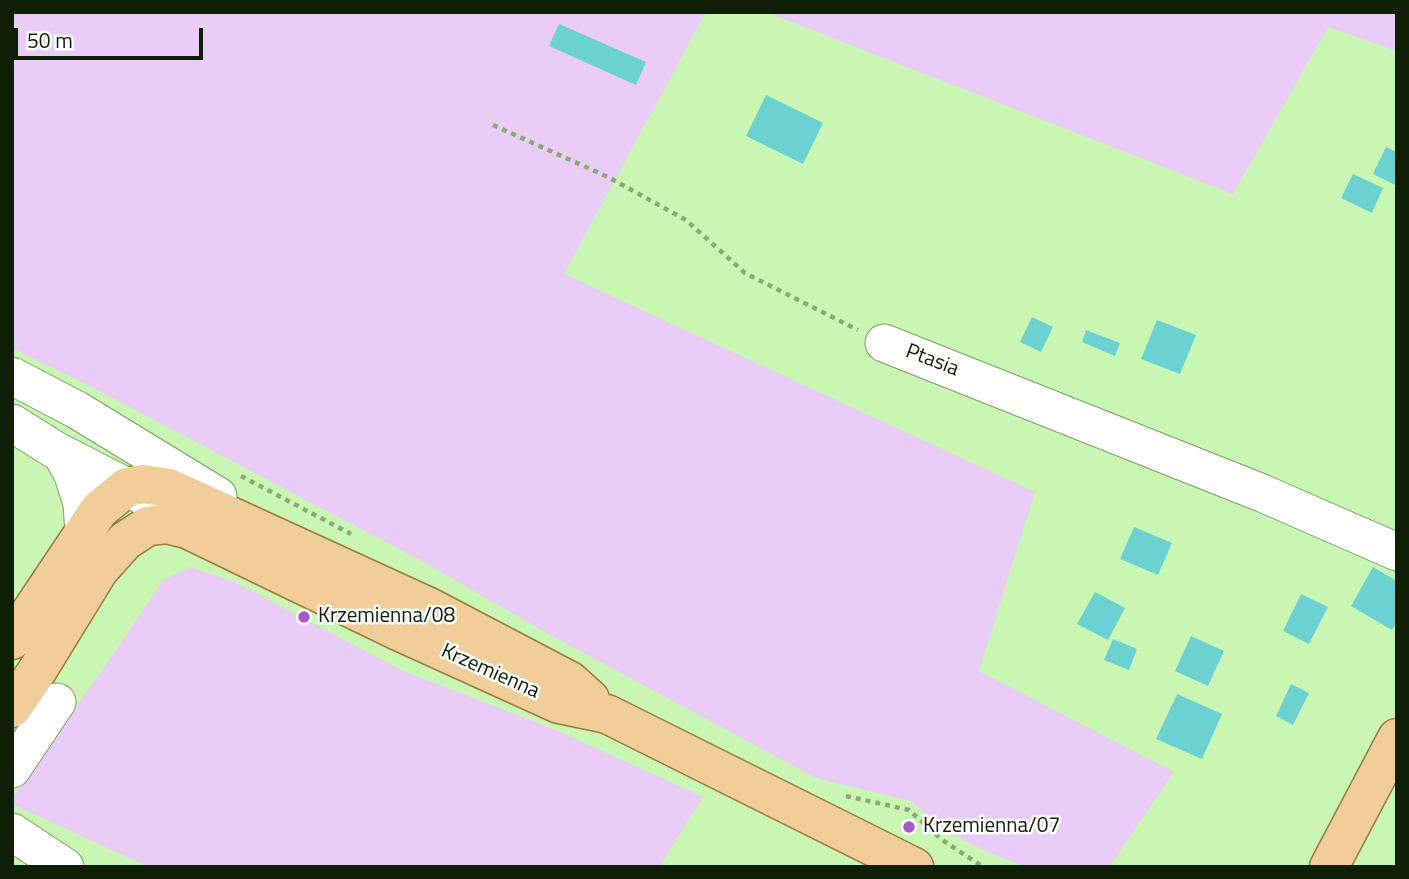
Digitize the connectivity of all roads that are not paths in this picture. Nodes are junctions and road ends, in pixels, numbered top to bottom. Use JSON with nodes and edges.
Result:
{"nodes":[{"id":1,"x":884,"y":342,"type":"road end"},
{"id":2,"x":12,"y":376,"type":"edge"},
{"id":3,"x":12,"y":423,"type":"edge"},
{"id":4,"x":103,"y":426,"type":"junction"},
{"id":5,"x":61,"y":453,"type":"junction"},
{"id":6,"x":127,"y":486,"type":"junction"},
{"id":7,"x":187,"y":529,"type":"junction"},
{"id":8,"x":84,"y":533,"type":"junction"},
{"id":9,"x":1397,"y":552,"type":"edge"},
{"id":10,"x":312,"y":553,"type":"junction"},
{"id":11,"x":103,"y":566,"type":"junction"},
{"id":12,"x":12,"y":640,"type":"edge"},
{"id":13,"x":57,"y":702,"type":"dead end"},
{"id":14,"x":12,"y":708,"type":"edge"},
{"id":15,"x":607,"y":714,"type":"junction"},
{"id":16,"x":1397,"y":738,"type":"edge"},
{"id":17,"x":12,"y":769,"type":"edge"},
{"id":18,"x":12,"y":832,"type":"edge"},
{"id":19,"x":65,"y":867,"type":"edge"},
{"id":20,"x":914,"y":867,"type":"edge"},
{"id":21,"x":1329,"y":867,"type":"edge"}],
"edges":[{"from":1,"to":9,"type":"street","name":"Ptasia"},
{"from":2,"to":4,"type":"street","name":"Krzemienna"},
{"from":3,"to":5,"type":"street","name":"Krzemienna"},
{"from":4,"to":6,"type":"street"},
{"from":4,"to":10,"type":"street","name":"Krzemienna"},
{"from":5,"to":6,"type":"street","name":"Krzemienna"},
{"from":5,"to":8,"type":"street"},
{"from":6,"to":7,"type":"street","name":"Krzemienna"},
{"from":6,"to":8,"type":"main road"},
{"from":6,"to":10,"type":"main road","name":"Krzemienna"},
{"from":6,"to":11,"type":"street"},
{"from":7,"to":11,"type":"main road","name":"Krzemienna"},
{"from":7,"to":15,"type":"main road","name":"Krzemienna"},
{"from":8,"to":12,"type":"main road"},
{"from":10,"to":15,"type":"main road","name":"Krzemienna"},
{"from":11,"to":14,"type":"main road","name":"Krzemienna"},
{"from":13,"to":17,"type":"street"},
{"from":15,"to":20,"type":"main road","name":"Krzemienna"},
{"from":16,"to":21,"type":"main road"},
{"from":18,"to":19,"type":"street"}]}
